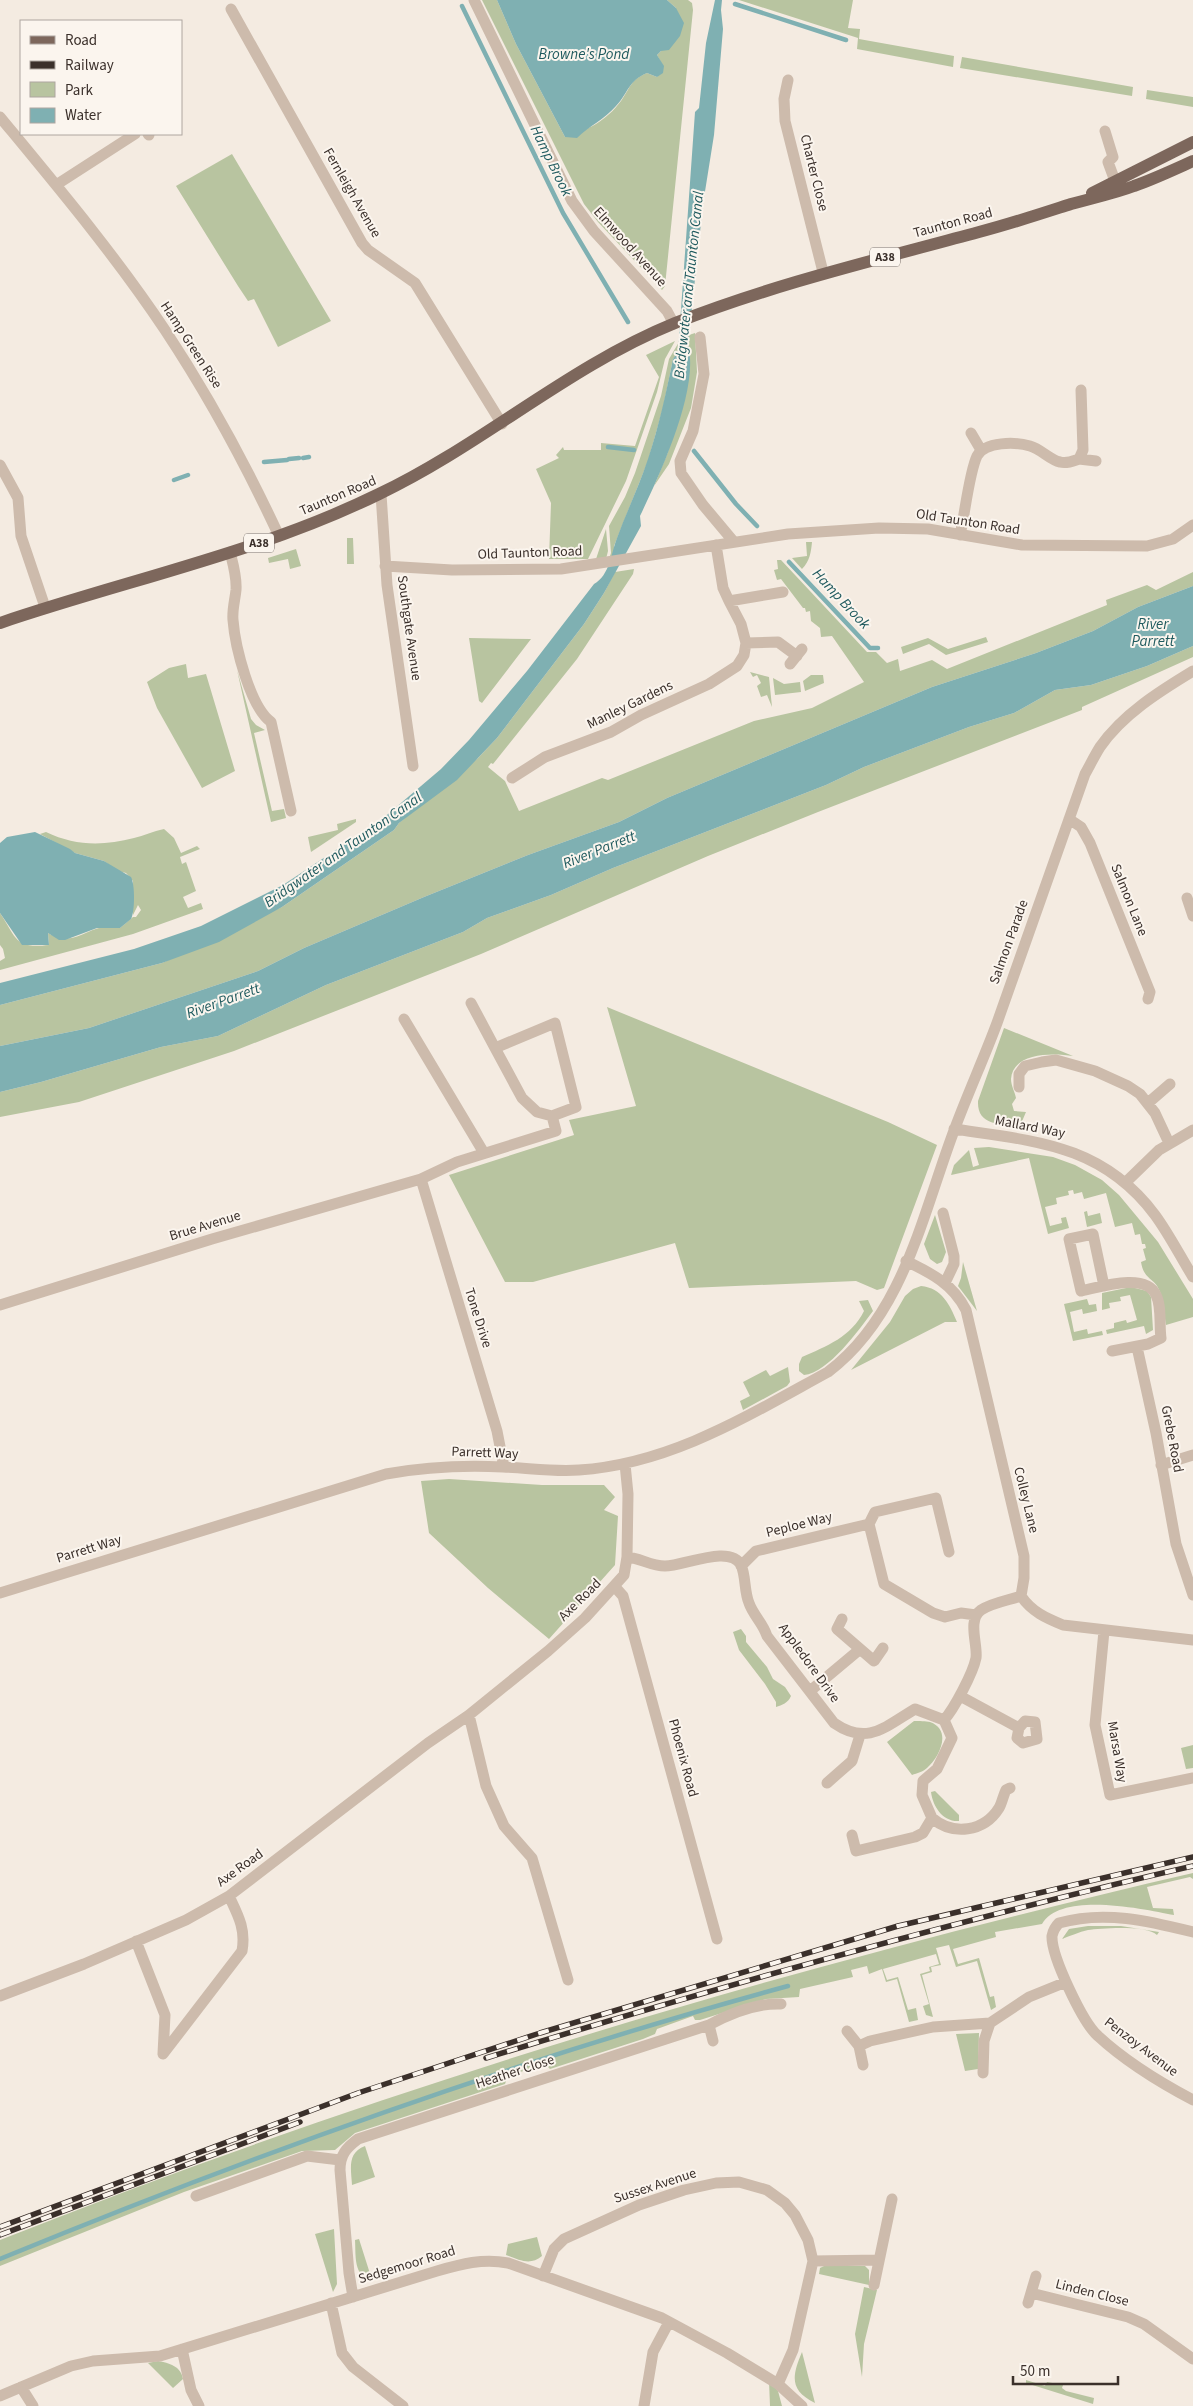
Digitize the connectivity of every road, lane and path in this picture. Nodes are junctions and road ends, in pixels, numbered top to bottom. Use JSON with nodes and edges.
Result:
{"nodes":[{"id":1,"x":474,"y":0,"type":"edge"},
{"id":2,"x":230,"y":9,"type":"dead end"},
{"id":3,"x":788,"y":80,"type":"dead end"},
{"id":4,"x":0,"y":116,"type":"edge"},
{"id":5,"x":1105,"y":132,"type":"dead end"},
{"id":6,"x":133,"y":135,"type":"edge"},
{"id":7,"x":1193,"y":142,"type":"edge"},
{"id":8,"x":1193,"y":161,"type":"edge"},
{"id":9,"x":1115,"y":181,"type":"junction"},
{"id":10,"x":56,"y":184,"type":"junction"},
{"id":11,"x":1070,"y":205,"type":"junction"},
{"id":12,"x":823,"y":272,"type":"junction"},
{"id":13,"x":674,"y":324,"type":"junction"},
{"id":14,"x":700,"y":337,"type":"dead end"},
{"id":15,"x":1081,"y":390,"type":"dead end"},
{"id":16,"x":502,"y":424,"type":"junction"},
{"id":17,"x":971,"y":433,"type":"dead end"},
{"id":18,"x":981,"y":450,"type":"junction"},
{"id":19,"x":1079,"y":459,"type":"junction"},
{"id":20,"x":1096,"y":461,"type":"dead end"},
{"id":21,"x":0,"y":465,"type":"edge"},
{"id":22,"x":381,"y":494,"type":"junction"},
{"id":23,"x":1193,"y":525,"type":"edge"},
{"id":24,"x":960,"y":535,"type":"junction"},
{"id":25,"x":279,"y":536,"type":"junction"},
{"id":26,"x":734,"y":542,"type":"junction"},
{"id":27,"x":716,"y":546,"type":"junction"},
{"id":28,"x":230,"y":552,"type":"junction"},
{"id":29,"x":386,"y":566,"type":"junction"},
{"id":30,"x":784,"y":592,"type":"dead end"},
{"id":31,"x":729,"y":601,"type":"junction"},
{"id":32,"x":46,"y":607,"type":"junction"},
{"id":33,"x":0,"y":623,"type":"edge"},
{"id":34,"x":746,"y":643,"type":"junction"},
{"id":35,"x":796,"y":656,"type":"dead end"},
{"id":36,"x":1193,"y":671,"type":"edge"},
{"id":37,"x":413,"y":766,"type":"dead end"},
{"id":38,"x":512,"y":778,"type":"dead end"},
{"id":39,"x":291,"y":811,"type":"dead end"},
{"id":40,"x":1069,"y":819,"type":"junction"},
{"id":41,"x":1187,"y":898,"type":"dead end"},
{"id":42,"x":1193,"y":915,"type":"edge"},
{"id":43,"x":1148,"y":999,"type":"dead end"},
{"id":44,"x":471,"y":1003,"type":"dead end"},
{"id":45,"x":404,"y":1019,"type":"dead end"},
{"id":46,"x":495,"y":1048,"type":"junction"},
{"id":47,"x":1170,"y":1084,"type":"dead end"},
{"id":48,"x":1018,"y":1087,"type":"dead end"},
{"id":49,"x":1148,"y":1103,"type":"junction"},
{"id":50,"x":552,"y":1116,"type":"junction"},
{"id":51,"x":954,"y":1129,"type":"junction"},
{"id":52,"x":1193,"y":1130,"type":"edge"},
{"id":53,"x":1169,"y":1143,"type":"junction"},
{"id":54,"x":484,"y":1153,"type":"junction"},
{"id":55,"x":421,"y":1179,"type":"junction"},
{"id":56,"x":1125,"y":1183,"type":"junction"},
{"id":57,"x":944,"y":1213,"type":"dead end"},
{"id":58,"x":906,"y":1261,"type":"junction"},
{"id":59,"x":1192,"y":1272,"type":"edge"},
{"id":60,"x":945,"y":1282,"type":"junction"},
{"id":61,"x":1104,"y":1286,"type":"junction"},
{"id":62,"x":0,"y":1305,"type":"edge"},
{"id":63,"x":1137,"y":1347,"type":"junction"},
{"id":64,"x":1112,"y":1351,"type":"dead end"},
{"id":65,"x":1193,"y":1455,"type":"edge"},
{"id":66,"x":625,"y":1464,"type":"junction"},
{"id":67,"x":1161,"y":1465,"type":"junction"},
{"id":68,"x":504,"y":1467,"type":"junction"},
{"id":69,"x":869,"y":1524,"type":"junction"},
{"id":70,"x":949,"y":1552,"type":"dead end"},
{"id":71,"x":628,"y":1558,"type":"junction"},
{"id":72,"x":741,"y":1566,"type":"junction"},
{"id":73,"x":1190,"y":1574,"type":"edge"},
{"id":74,"x":615,"y":1587,"type":"junction"},
{"id":75,"x":0,"y":1593,"type":"edge"},
{"id":76,"x":1193,"y":1595,"type":"edge"},
{"id":77,"x":1021,"y":1596,"type":"junction"},
{"id":78,"x":976,"y":1615,"type":"junction"},
{"id":79,"x":842,"y":1619,"type":"dead end"},
{"id":80,"x":1104,"y":1631,"type":"junction"},
{"id":81,"x":1193,"y":1640,"type":"edge"},
{"id":82,"x":883,"y":1648,"type":"dead end"},
{"id":83,"x":859,"y":1650,"type":"junction"},
{"id":84,"x":810,"y":1691,"type":"junction"},
{"id":85,"x":960,"y":1696,"type":"junction"},
{"id":86,"x":469,"y":1715,"type":"junction"},
{"id":87,"x":944,"y":1720,"type":"junction"},
{"id":88,"x":1019,"y":1728,"type":"dead end"},
{"id":89,"x":860,"y":1735,"type":"junction"},
{"id":90,"x":1193,"y":1778,"type":"edge"},
{"id":91,"x":827,"y":1783,"type":"dead end"},
{"id":92,"x":1010,"y":1788,"type":"dead end"},
{"id":93,"x":932,"y":1818,"type":"junction"},
{"id":94,"x":852,"y":1835,"type":"dead end"},
{"id":95,"x":229,"y":1896,"type":"junction"},
{"id":96,"x":1193,"y":1932,"type":"edge"},
{"id":97,"x":717,"y":1939,"type":"dead end"},
{"id":98,"x":136,"y":1941,"type":"junction"},
{"id":99,"x":568,"y":1980,"type":"dead end"},
{"id":100,"x":1066,"y":1982,"type":"junction"},
{"id":101,"x":0,"y":1996,"type":"edge"},
{"id":102,"x":781,"y":2004,"type":"dead end"},
{"id":103,"x":990,"y":2023,"type":"junction"},
{"id":104,"x":709,"y":2025,"type":"junction"},
{"id":105,"x":847,"y":2031,"type":"dead end"},
{"id":106,"x":713,"y":2041,"type":"dead end"},
{"id":107,"x":859,"y":2046,"type":"junction"},
{"id":108,"x":863,"y":2065,"type":"dead end"},
{"id":109,"x":983,"y":2073,"type":"dead end"},
{"id":110,"x":1193,"y":2100,"type":"edge"},
{"id":111,"x":340,"y":2160,"type":"junction"},
{"id":112,"x":196,"y":2196,"type":"dead end"},
{"id":113,"x":892,"y":2199,"type":"dead end"},
{"id":114,"x":879,"y":2260,"type":"junction"},
{"id":115,"x":812,"y":2261,"type":"junction"},
{"id":116,"x":543,"y":2276,"type":"junction"},
{"id":117,"x":1036,"y":2276,"type":"dead end"},
{"id":118,"x":874,"y":2285,"type":"dead end"},
{"id":119,"x":354,"y":2297,"type":"junction"},
{"id":120,"x":331,"y":2303,"type":"junction"},
{"id":121,"x":669,"y":2322,"type":"junction"},
{"id":122,"x":182,"y":2349,"type":"junction"},
{"id":123,"x":1193,"y":2359,"type":"edge"},
{"id":124,"x":778,"y":2384,"type":"junction"},
{"id":125,"x":21,"y":2387,"type":"junction"},
{"id":126,"x":0,"y":2396,"type":"edge"},
{"id":127,"x":799,"y":2405,"type":"edge"},
{"id":128,"x":33,"y":2406,"type":"edge"},
{"id":129,"x":199,"y":2406,"type":"edge"},
{"id":130,"x":403,"y":2406,"type":"edge"},
{"id":131,"x":644,"y":2406,"type":"edge"}],
"edges":[{"from":1,"to":13,"type":"street","name":"Elmwood Avenue"},
{"from":2,"to":16,"type":"street","name":"Fernleigh Avenue"},
{"from":3,"to":12,"type":"street","name":"Charter Close"},
{"from":4,"to":10,"type":"street","name":"Hamp Green Rise"},
{"from":5,"to":9,"type":"street"},
{"from":6,"to":10,"type":"street"},
{"from":7,"to":9,"type":"main road","name":"Taunton Road","number":"A38"},
{"from":8,"to":11,"type":"main road","name":"Taunton Road","number":"A38"},
{"from":9,"to":11,"type":"main road","name":"Taunton Road","number":"A38"},
{"from":10,"to":25,"type":"street","name":"Hamp Green Rise"},
{"from":11,"to":12,"type":"main road","name":"Taunton Road","number":"A38"},
{"from":12,"to":13,"type":"main road","name":"Taunton Road","number":"A38"},
{"from":13,"to":16,"type":"main road","name":"Taunton Road","number":"A38"},
{"from":14,"to":26,"type":"street"},
{"from":15,"to":19,"type":"street"},
{"from":16,"to":22,"type":"main road","name":"Taunton Road","number":"A38"},
{"from":17,"to":18,"type":"street"},
{"from":18,"to":19,"type":"street"},
{"from":18,"to":24,"type":"street"},
{"from":19,"to":20,"type":"street"},
{"from":21,"to":32,"type":"street"},
{"from":22,"to":25,"type":"main road","name":"Taunton Road","number":"A38"},
{"from":22,"to":29,"type":"street","name":"Southgate Avenue"},
{"from":23,"to":24,"type":"street","name":"Old Taunton Road"},
{"from":24,"to":26,"type":"street","name":"Old Taunton Road"},
{"from":25,"to":28,"type":"main road","name":"Taunton Road","number":"A38"},
{"from":26,"to":27,"type":"street","name":"Old Taunton Road"},
{"from":27,"to":29,"type":"street","name":"Old Taunton Road"},
{"from":27,"to":31,"type":"street"},
{"from":28,"to":32,"type":"main road","name":"Taunton Road","number":"A38"},
{"from":28,"to":39,"type":"street"},
{"from":29,"to":37,"type":"street","name":"Southgate Avenue"},
{"from":30,"to":31,"type":"street"},
{"from":31,"to":34,"type":"street"},
{"from":32,"to":33,"type":"main road","name":"Taunton Road","number":"A38"},
{"from":34,"to":35,"type":"street"},
{"from":34,"to":38,"type":"street","name":"Manley Gardens"},
{"from":36,"to":40,"type":"street","name":"Salmon Parade"},
{"from":40,"to":43,"type":"street","name":"Salmon Lane"},
{"from":40,"to":51,"type":"street","name":"Salmon Parade"},
{"from":41,"to":42,"type":"street"},
{"from":44,"to":46,"type":"street"},
{"from":45,"to":54,"type":"street"},
{"from":46,"to":50,"type":"street"},
{"from":46,"to":50,"type":"street"},
{"from":47,"to":49,"type":"street"},
{"from":48,"to":49,"type":"street"},
{"from":49,"to":53,"type":"street"},
{"from":50,"to":54,"type":"street","name":"Brue Avenue"},
{"from":51,"to":56,"type":"street","name":"Mallard Way"},
{"from":51,"to":58,"type":"street","name":"Salmon Parade"},
{"from":52,"to":53,"type":"street"},
{"from":53,"to":56,"type":"street"},
{"from":54,"to":55,"type":"street","name":"Brue Avenue"},
{"from":55,"to":62,"type":"street","name":"Brue Avenue"},
{"from":55,"to":68,"type":"street","name":"Tone Drive"},
{"from":56,"to":59,"type":"street","name":"Mallard Way"},
{"from":57,"to":60,"type":"street"},
{"from":58,"to":60,"type":"street","name":"Colley Lane"},
{"from":58,"to":66,"type":"street","name":"Parrett Way"},
{"from":60,"to":77,"type":"street","name":"Colley Lane"},
{"from":61,"to":61,"type":"street"},
{"from":61,"to":63,"type":"street"},
{"from":63,"to":64,"type":"street"},
{"from":63,"to":67,"type":"street","name":"Grebe Road"},
{"from":65,"to":67,"type":"street"},
{"from":66,"to":68,"type":"street","name":"Parrett Way"},
{"from":66,"to":71,"type":"street","name":"Axe Road"},
{"from":67,"to":73,"type":"street","name":"Grebe Road"},
{"from":68,"to":75,"type":"street","name":"Parrett Way"},
{"from":69,"to":70,"type":"street","name":"Peploe Way"},
{"from":69,"to":72,"type":"street","name":"Peploe Way"},
{"from":69,"to":78,"type":"street"},
{"from":71,"to":72,"type":"street"},
{"from":71,"to":74,"type":"street","name":"Axe Road"},
{"from":72,"to":84,"type":"street","name":"Appledore Drive"},
{"from":73,"to":76,"type":"street","name":"Grebe Road"},
{"from":74,"to":86,"type":"street","name":"Axe Road"},
{"from":74,"to":97,"type":"street","name":"Phoenix Road"},
{"from":77,"to":78,"type":"street"},
{"from":77,"to":80,"type":"street"},
{"from":78,"to":85,"type":"street"},
{"from":79,"to":83,"type":"street"},
{"from":80,"to":81,"type":"street"},
{"from":80,"to":90,"type":"street","name":"Marsa Way"},
{"from":82,"to":83,"type":"street"},
{"from":83,"to":84,"type":"street"},
{"from":84,"to":89,"type":"street","name":"Appledore Drive"},
{"from":85,"to":87,"type":"street"},
{"from":85,"to":88,"type":"street"},
{"from":86,"to":95,"type":"street","name":"Axe Road"},
{"from":86,"to":99,"type":"street"},
{"from":87,"to":89,"type":"street"},
{"from":87,"to":93,"type":"street"},
{"from":89,"to":91,"type":"street"},
{"from":92,"to":93,"type":"street"},
{"from":93,"to":94,"type":"street"},
{"from":95,"to":98,"type":"street","name":"Axe Road"},
{"from":95,"to":98,"type":"street"},
{"from":96,"to":100,"type":"street","name":"Penzoy Avenue"},
{"from":98,"to":101,"type":"street","name":"Axe Road"},
{"from":100,"to":103,"type":"street"},
{"from":100,"to":110,"type":"street","name":"Penzoy Avenue"},
{"from":102,"to":104,"type":"street","name":"Heather Close"},
{"from":103,"to":107,"type":"street"},
{"from":103,"to":109,"type":"street"},
{"from":104,"to":106,"type":"street"},
{"from":104,"to":111,"type":"street","name":"Heather Close"},
{"from":105,"to":107,"type":"street"},
{"from":107,"to":108,"type":"street"},
{"from":111,"to":112,"type":"street"},
{"from":111,"to":119,"type":"street"},
{"from":113,"to":114,"type":"street"},
{"from":114,"to":115,"type":"street"},
{"from":114,"to":118,"type":"street"},
{"from":115,"to":116,"type":"street","name":"Sussex Avenue"},
{"from":115,"to":124,"type":"street","name":"Sussex Avenue"},
{"from":116,"to":119,"type":"street","name":"Sedgemoor Road"},
{"from":116,"to":121,"type":"street","name":"Sedgemoor Road"},
{"from":117,"to":123,"type":"street","name":"Linden Close"},
{"from":119,"to":120,"type":"street","name":"Sedgemoor Road"},
{"from":120,"to":122,"type":"street","name":"Sedgemoor Road"},
{"from":120,"to":130,"type":"street"},
{"from":121,"to":124,"type":"street","name":"Sedgemoor Road"},
{"from":121,"to":131,"type":"street"},
{"from":122,"to":125,"type":"street","name":"Sedgemoor Road"},
{"from":122,"to":129,"type":"street"},
{"from":124,"to":127,"type":"street","name":"Sedgemoor Road"},
{"from":125,"to":126,"type":"street","name":"Sedgemoor Road"},
{"from":125,"to":128,"type":"street"}]}
